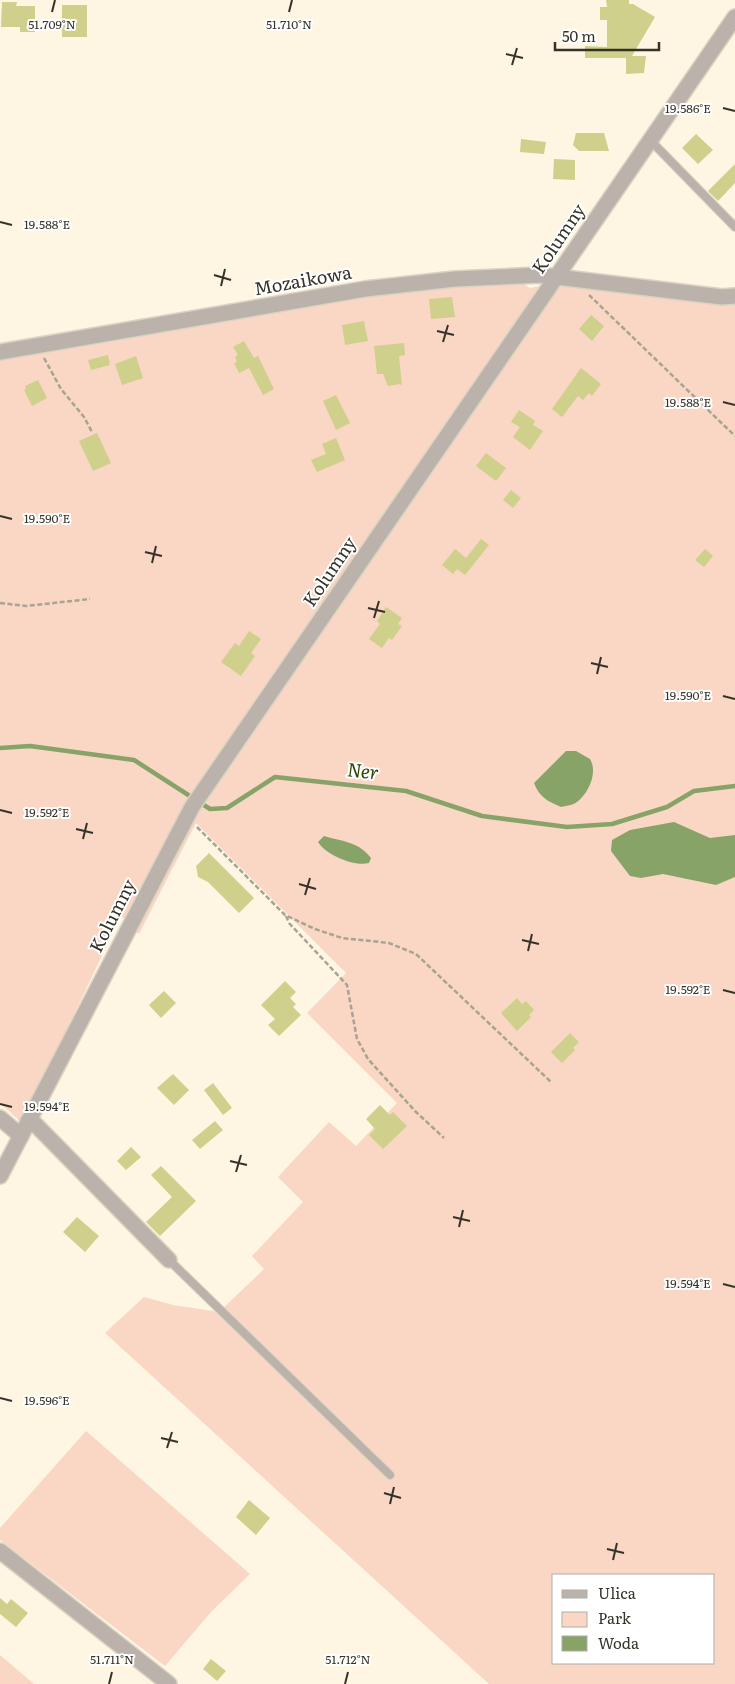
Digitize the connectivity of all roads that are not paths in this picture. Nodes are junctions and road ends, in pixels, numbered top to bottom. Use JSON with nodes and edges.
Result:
{"nodes":[{"id":1,"x":735,"y":17,"type":"edge"},
{"id":2,"x":650,"y":140,"type":"junction"},
{"id":3,"x":735,"y":227,"type":"edge"},
{"id":4,"x":555,"y":278,"type":"junction"},
{"id":5,"x":735,"y":296,"type":"edge"},
{"id":6,"x":0,"y":352,"type":"edge"},
{"id":7,"x":0,"y":1118,"type":"edge"},
{"id":8,"x":28,"y":1121,"type":"junction"},
{"id":9,"x":21,"y":1136,"type":"junction"},
{"id":10,"x":0,"y":1176,"type":"edge"},
{"id":11,"x":168,"y":1260,"type":"joint"},
{"id":12,"x":390,"y":1475,"type":"dead end"},
{"id":13,"x":0,"y":1551,"type":"edge"},
{"id":14,"x":170,"y":1684,"type":"edge"}],
"edges":[{"from":1,"to":2,"type":"street","name":"Kolumny"},
{"from":2,"to":3,"type":"lane"},
{"from":2,"to":4,"type":"street","name":"Kolumny"},
{"from":4,"to":5,"type":"street","name":"Mozaikowa"},
{"from":4,"to":6,"type":"street","name":"Mozaikowa"},
{"from":4,"to":8,"type":"street","name":"Kolumny"},
{"from":7,"to":9,"type":"street"},
{"from":8,"to":9,"type":"street","name":"Kolumny"},
{"from":8,"to":11,"type":"street"},
{"from":9,"to":10,"type":"street","name":"Kolumny"},
{"from":11,"to":12,"type":"lane"},
{"from":13,"to":14,"type":"street"}]}
